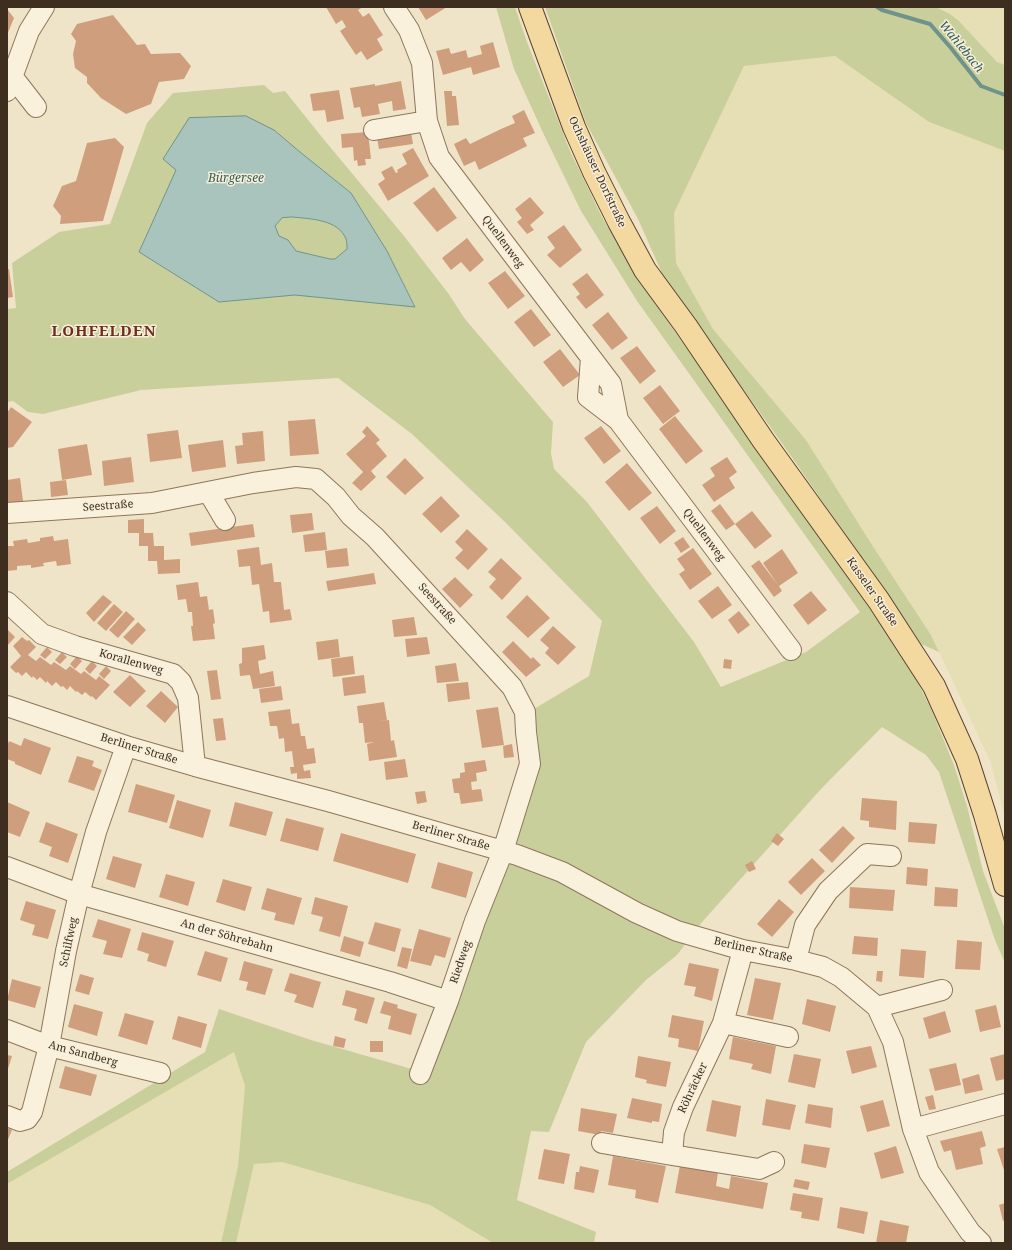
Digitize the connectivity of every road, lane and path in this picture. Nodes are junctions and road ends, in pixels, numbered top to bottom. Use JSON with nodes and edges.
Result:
{"nodes":[{"id":1,"x":44,"y":7,"type":"edge"},
{"id":2,"x":394,"y":7,"type":"edge"},
{"id":3,"x":530,"y":7,"type":"edge"},
{"id":4,"x":10,"y":83,"type":"edge"},
{"id":5,"x":36,"y":107,"type":"dead end"},
{"id":6,"x":427,"y":120,"type":"junction"},
{"id":7,"x":374,"y":130,"type":"dead end"},
{"id":8,"x":686,"y":326,"type":"joint"},
{"id":9,"x":209,"y":493,"type":"junction"},
{"id":10,"x":7,"y":513,"type":"edge"},
{"id":11,"x":225,"y":520,"type":"dead end"},
{"id":12,"x":7,"y":602,"type":"edge"},
{"id":13,"x":791,"y":650,"type":"dead end"},
{"id":14,"x":7,"y":706,"type":"edge"},
{"id":15,"x":126,"y":746,"type":"junction"},
{"id":16,"x":196,"y":766,"type":"junction"},
{"id":17,"x":503,"y":851,"type":"junction"},
{"id":18,"x":891,"y":856,"type":"dead end"},
{"id":19,"x":7,"y":867,"type":"edge"},
{"id":20,"x":1005,"y":885,"type":"edge"},
{"id":21,"x":79,"y":894,"type":"junction"},
{"id":22,"x":743,"y":950,"type":"junction"},
{"id":23,"x":796,"y":960,"type":"junction"},
{"id":24,"x":942,"y":990,"type":"dead end"},
{"id":25,"x":448,"y":1001,"type":"junction"},
{"id":26,"x":876,"y":1007,"type":"junction"},
{"id":27,"x":723,"y":1023,"type":"junction"},
{"id":28,"x":7,"y":1030,"type":"edge"},
{"id":29,"x":788,"y":1037,"type":"dead end"},
{"id":30,"x":50,"y":1046,"type":"junction"},
{"id":31,"x":160,"y":1073,"type":"dead end"},
{"id":32,"x":420,"y":1074,"type":"dead end"},
{"id":33,"x":1005,"y":1104,"type":"edge"},
{"id":34,"x":7,"y":1116,"type":"edge"},
{"id":35,"x":913,"y":1128,"type":"junction"},
{"id":36,"x":602,"y":1143,"type":"dead end"},
{"id":37,"x":672,"y":1155,"type":"junction"},
{"id":38,"x":774,"y":1162,"type":"dead end"},
{"id":39,"x":981,"y":1243,"type":"edge"}],
"edges":[{"from":1,"to":4,"type":"street"},
{"from":2,"to":6,"type":"street","name":"Quellenweg"},
{"from":3,"to":8,"type":"main road","name":"Ochshäuser Dorfstraße"},
{"from":4,"to":5,"type":"street"},
{"from":6,"to":7,"type":"street"},
{"from":6,"to":13,"type":"street","name":"Quellenweg"},
{"from":8,"to":20,"type":"main road","name":"Kasseler Straße"},
{"from":9,"to":10,"type":"street","name":"Seestraße"},
{"from":9,"to":11,"type":"street"},
{"from":9,"to":17,"type":"street","name":"Seestraße"},
{"from":12,"to":16,"type":"street","name":"Korallenweg"},
{"from":14,"to":15,"type":"street","name":"Berliner Straße"},
{"from":15,"to":16,"type":"street","name":"Berliner Straße"},
{"from":15,"to":21,"type":"street","name":"Schilfweg"},
{"from":16,"to":17,"type":"street","name":"Berliner Straße"},
{"from":17,"to":22,"type":"street","name":"Berliner Straße"},
{"from":17,"to":25,"type":"street","name":"Riedweg"},
{"from":18,"to":23,"type":"street"},
{"from":19,"to":21,"type":"street","name":"An der Söhrebahn"},
{"from":21,"to":25,"type":"street","name":"An der Söhrebahn"},
{"from":21,"to":30,"type":"street","name":"Schilfweg"},
{"from":22,"to":23,"type":"street","name":"Berliner Straße"},
{"from":22,"to":27,"type":"street","name":"Röhräcker"},
{"from":23,"to":26,"type":"street","name":"Berliner Straße"},
{"from":24,"to":26,"type":"street"},
{"from":25,"to":32,"type":"street","name":"Riedweg"},
{"from":26,"to":35,"type":"street","name":"Berliner Straße"},
{"from":27,"to":29,"type":"street"},
{"from":27,"to":37,"type":"street","name":"Röhräcker"},
{"from":28,"to":30,"type":"street","name":"Am Sandberg"},
{"from":30,"to":31,"type":"street","name":"Am Sandberg"},
{"from":30,"to":34,"type":"street","name":"Schilfweg"},
{"from":33,"to":35,"type":"street"},
{"from":35,"to":39,"type":"street","name":"Berliner Straße"},
{"from":36,"to":37,"type":"street"},
{"from":37,"to":38,"type":"street"}]}
